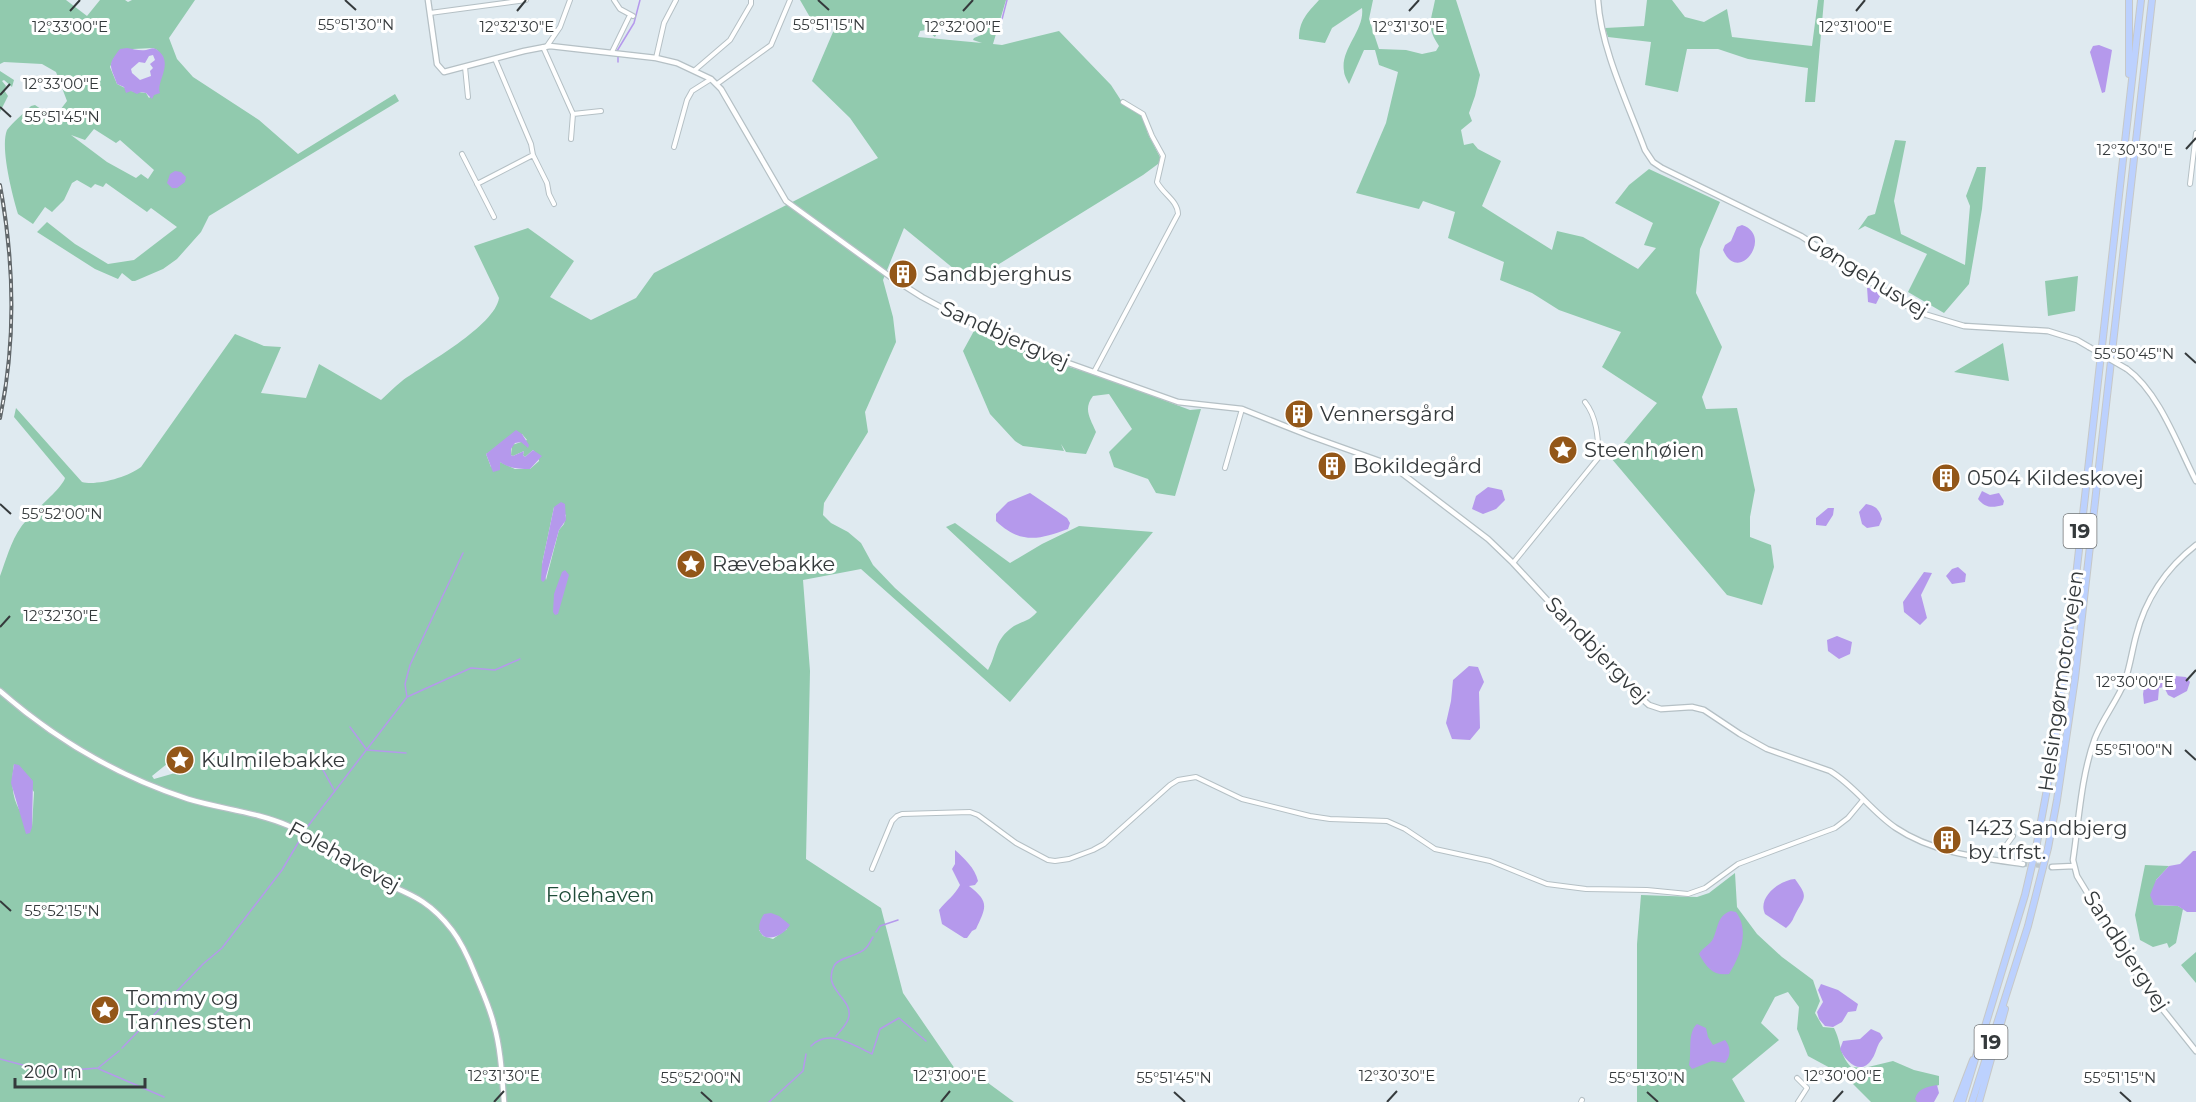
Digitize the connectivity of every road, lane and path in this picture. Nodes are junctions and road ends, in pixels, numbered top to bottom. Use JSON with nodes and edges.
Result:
{"nodes":[{"id":1,"x":428,"y":0,"type":"edge"},
{"id":2,"x":526,"y":0,"type":"edge"},
{"id":3,"x":570,"y":0,"type":"edge"},
{"id":4,"x":614,"y":0,"type":"edge"},
{"id":5,"x":676,"y":0,"type":"edge"},
{"id":6,"x":751,"y":0,"type":"edge"},
{"id":7,"x":790,"y":0,"type":"edge"},
{"id":8,"x":1599,"y":0,"type":"edge"},
{"id":9,"x":2129,"y":0,"type":"edge"},
{"id":10,"x":2141,"y":0,"type":"edge"},
{"id":11,"x":2152,"y":0,"type":"edge"},
{"id":12,"x":430,"y":13,"type":"junction"},
{"id":13,"x":545,"y":46,"type":"junction"},
{"id":14,"x":612,"y":52,"type":"junction"},
{"id":15,"x":656,"y":58,"type":"junction"},
{"id":16,"x":495,"y":59,"type":"junction"},
{"id":17,"x":465,"y":67,"type":"junction"},
{"id":18,"x":695,"y":70,"type":"junction"},
{"id":19,"x":711,"y":79,"type":"junction"},
{"id":20,"x":717,"y":84,"type":"junction"},
{"id":21,"x":2129,"y":92,"type":"junction"},
{"id":22,"x":468,"y":97,"type":"dead end"},
{"id":23,"x":1123,"y":102,"type":"dead end"},
{"id":24,"x":601,"y":111,"type":"dead end"},
{"id":25,"x":573,"y":114,"type":"junction"},
{"id":26,"x":2196,"y":134,"type":"edge"},
{"id":27,"x":571,"y":140,"type":"dead end"},
{"id":28,"x":674,"y":147,"type":"dead end"},
{"id":29,"x":462,"y":154,"type":"dead end"},
{"id":30,"x":533,"y":155,"type":"junction"},
{"id":31,"x":2195,"y":155,"type":"edge"},
{"id":32,"x":477,"y":184,"type":"junction"},
{"id":33,"x":2190,"y":184,"type":"dead end"},
{"id":34,"x":554,"y":204,"type":"dead end"},
{"id":35,"x":494,"y":217,"type":"dead end"},
{"id":36,"x":1094,"y":372,"type":"junction"},
{"id":37,"x":1585,"y":402,"type":"dead end"},
{"id":38,"x":1242,"y":409,"type":"junction"},
{"id":39,"x":1225,"y":468,"type":"dead end"},
{"id":40,"x":2196,"y":481,"type":"edge"},
{"id":41,"x":2196,"y":546,"type":"edge"},
{"id":42,"x":1513,"y":563,"type":"junction"},
{"id":43,"x":0,"y":691,"type":"edge"},
{"id":44,"x":1863,"y":800,"type":"junction"},
{"id":45,"x":2013,"y":836,"type":"dead end"},
{"id":46,"x":2002,"y":861,"type":"junction"},
{"id":47,"x":2023,"y":864,"type":"tunnel mouth"},
{"id":48,"x":2074,"y":866,"type":"junction"},
{"id":49,"x":2052,"y":867,"type":"tunnel mouth"},
{"id":50,"x":872,"y":869,"type":"dead end"},
{"id":51,"x":2011,"y":982,"type":"junction"},
{"id":52,"x":2196,"y":1051,"type":"edge"},
{"id":53,"x":1976,"y":1054,"type":"junction"},
{"id":54,"x":1797,"y":1078,"type":"dead end"},
{"id":55,"x":504,"y":1102,"type":"edge"},
{"id":56,"x":1798,"y":1102,"type":"edge"},
{"id":57,"x":1957,"y":1102,"type":"edge"},
{"id":58,"x":1962,"y":1102,"type":"edge"},
{"id":59,"x":1972,"y":1102,"type":"edge"},
{"id":60,"x":1979,"y":1102,"type":"edge"}],
"edges":[{"from":1,"to":12,"type":"street"},
{"from":2,"to":12,"type":"street"},
{"from":3,"to":13,"type":"street"},
{"from":4,"to":14,"type":"street"},
{"from":5,"to":15,"type":"street"},
{"from":6,"to":18,"type":"street"},
{"from":7,"to":20,"type":"street"},
{"from":8,"to":40,"type":"street","name":"Gøngehusvej","bridge":true},
{"from":9,"to":21,"type":"highway"},
{"from":10,"to":21,"type":"highway","name":"Helsingørmotorvejen","number":"19"},
{"from":11,"to":51,"type":"highway","name":"Helsingørmotorvejen","number":"19"},
{"from":12,"to":17,"type":"street","name":"Sandbjergvej"},
{"from":13,"to":14,"type":"street","name":"Sandbjergvej"},
{"from":13,"to":16,"type":"street","name":"Sandbjergvej"},
{"from":13,"to":25,"type":"street"},
{"from":14,"to":15,"type":"street","name":"Sandbjergvej"},
{"from":15,"to":18,"type":"street","name":"Sandbjergvej"},
{"from":16,"to":17,"type":"street","name":"Sandbjergvej"},
{"from":16,"to":30,"type":"street"},
{"from":17,"to":22,"type":"street"},
{"from":18,"to":19,"type":"street","name":"Sandbjergvej"},
{"from":19,"to":20,"type":"street","name":"Sandbjergvej"},
{"from":19,"to":28,"type":"street"},
{"from":20,"to":36,"type":"street","name":"Sandbjergvej"},
{"from":21,"to":53,"type":"highway","name":"Helsingørmotorvejen","number":"19"},
{"from":23,"to":36,"type":"street"},
{"from":24,"to":25,"type":"street"},
{"from":25,"to":27,"type":"street"},
{"from":26,"to":31,"type":"street"},
{"from":29,"to":32,"type":"street"},
{"from":30,"to":32,"type":"street"},
{"from":30,"to":34,"type":"street"},
{"from":31,"to":33,"type":"street"},
{"from":32,"to":35,"type":"street"},
{"from":36,"to":38,"type":"street","name":"Sandbjergvej"},
{"from":37,"to":42,"type":"street"},
{"from":38,"to":39,"type":"street"},
{"from":38,"to":42,"type":"street","name":"Sandbjergvej"},
{"from":41,"to":48,"type":"street"},
{"from":42,"to":44,"type":"street","name":"Sandbjergvej"},
{"from":43,"to":55,"type":"street","name":"Folehavevej"},
{"from":44,"to":46,"type":"street","name":"Sandbjergvej"},
{"from":44,"to":50,"type":"street"},
{"from":45,"to":46,"type":"street"},
{"from":46,"to":47,"type":"street","name":"Sandbjergvej"},
{"from":48,"to":49,"type":"street","name":"Sandbjergvej"},
{"from":48,"to":52,"type":"street","name":"Sandbjergvej"},
{"from":51,"to":59,"type":"highway","name":"Helsingørmotorvejen","number":"19"},
{"from":51,"to":60,"type":"highway"},
{"from":53,"to":57,"type":"highway"},
{"from":53,"to":58,"type":"highway","name":"Helsingørmotorvejen","number":"19"},
{"from":54,"to":56,"type":"street"}]}
